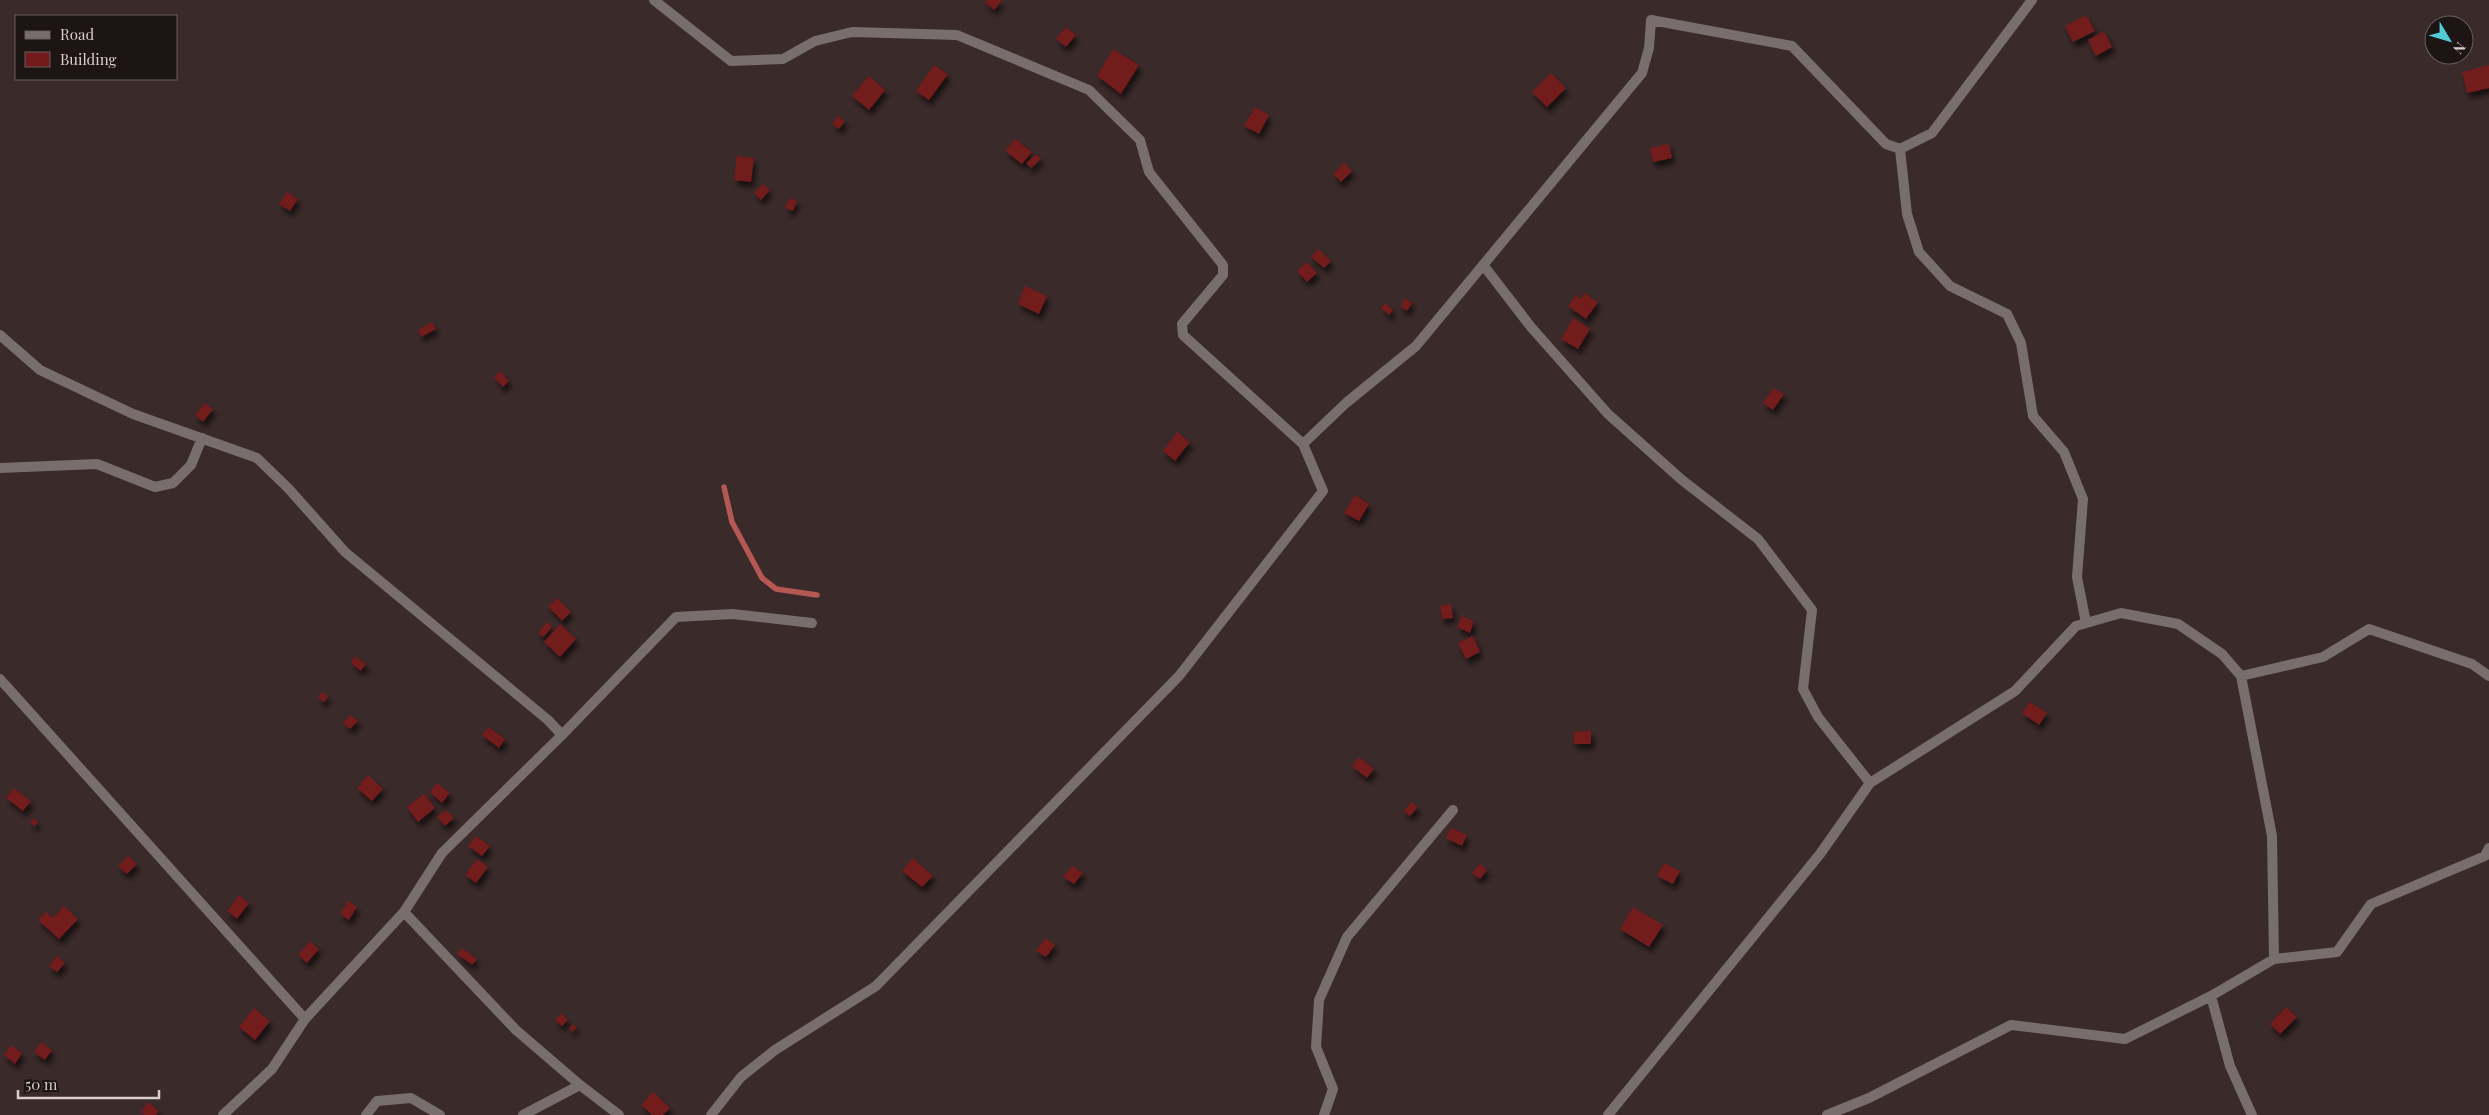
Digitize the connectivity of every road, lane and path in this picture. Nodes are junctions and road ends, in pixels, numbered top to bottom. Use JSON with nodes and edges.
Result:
{"nodes":[{"id":1,"x":654,"y":0,"type":"edge"},
{"id":2,"x":2032,"y":0,"type":"edge"},
{"id":3,"x":1900,"y":149,"type":"junction"},
{"id":4,"x":1484,"y":266,"type":"junction"},
{"id":5,"x":0,"y":335,"type":"edge"},
{"id":6,"x":202,"y":438,"type":"junction"},
{"id":7,"x":1303,"y":444,"type":"junction"},
{"id":8,"x":0,"y":468,"type":"edge"},
{"id":9,"x":812,"y":623,"type":"dead end"},
{"id":10,"x":2086,"y":623,"type":"junction"},
{"id":11,"x":2241,"y":676,"type":"junction"},
{"id":12,"x":2489,"y":676,"type":"edge"},
{"id":13,"x":0,"y":679,"type":"edge"},
{"id":14,"x":562,"y":735,"type":"junction"},
{"id":15,"x":1870,"y":783,"type":"junction"},
{"id":16,"x":1453,"y":810,"type":"dead end"},
{"id":17,"x":2489,"y":848,"type":"edge"},
{"id":18,"x":404,"y":912,"type":"junction"},
{"id":19,"x":2274,"y":959,"type":"junction"},
{"id":20,"x":2211,"y":996,"type":"junction"},
{"id":21,"x":305,"y":1019,"type":"junction"},
{"id":22,"x":580,"y":1085,"type":"junction"},
{"id":23,"x":224,"y":1115,"type":"edge"},
{"id":24,"x":366,"y":1115,"type":"edge"},
{"id":25,"x":440,"y":1115,"type":"edge"},
{"id":26,"x":523,"y":1115,"type":"edge"},
{"id":27,"x":620,"y":1115,"type":"edge"},
{"id":28,"x":711,"y":1115,"type":"edge"},
{"id":29,"x":1324,"y":1115,"type":"edge"},
{"id":30,"x":1608,"y":1115,"type":"edge"},
{"id":31,"x":1827,"y":1115,"type":"edge"},
{"id":32,"x":2252,"y":1115,"type":"edge"}],
"edges":[{"from":1,"to":7,"type":"street"},
{"from":2,"to":3,"type":"street"},
{"from":3,"to":4,"type":"street"},
{"from":3,"to":10,"type":"street"},
{"from":4,"to":7,"type":"street"},
{"from":4,"to":15,"type":"street"},
{"from":5,"to":6,"type":"street"},
{"from":6,"to":8,"type":"street"},
{"from":6,"to":14,"type":"street"},
{"from":7,"to":28,"type":"street"},
{"from":9,"to":14,"type":"street"},
{"from":10,"to":11,"type":"street"},
{"from":10,"to":15,"type":"street"},
{"from":11,"to":12,"type":"street"},
{"from":11,"to":19,"type":"street"},
{"from":13,"to":21,"type":"street"},
{"from":14,"to":18,"type":"street"},
{"from":15,"to":30,"type":"street"},
{"from":16,"to":29,"type":"street"},
{"from":17,"to":19,"type":"street"},
{"from":18,"to":21,"type":"street"},
{"from":18,"to":22,"type":"street"},
{"from":19,"to":20,"type":"street"},
{"from":20,"to":31,"type":"street"},
{"from":20,"to":32,"type":"street"},
{"from":21,"to":23,"type":"street"},
{"from":22,"to":26,"type":"street"},
{"from":22,"to":27,"type":"street"},
{"from":24,"to":25,"type":"street"}]}
